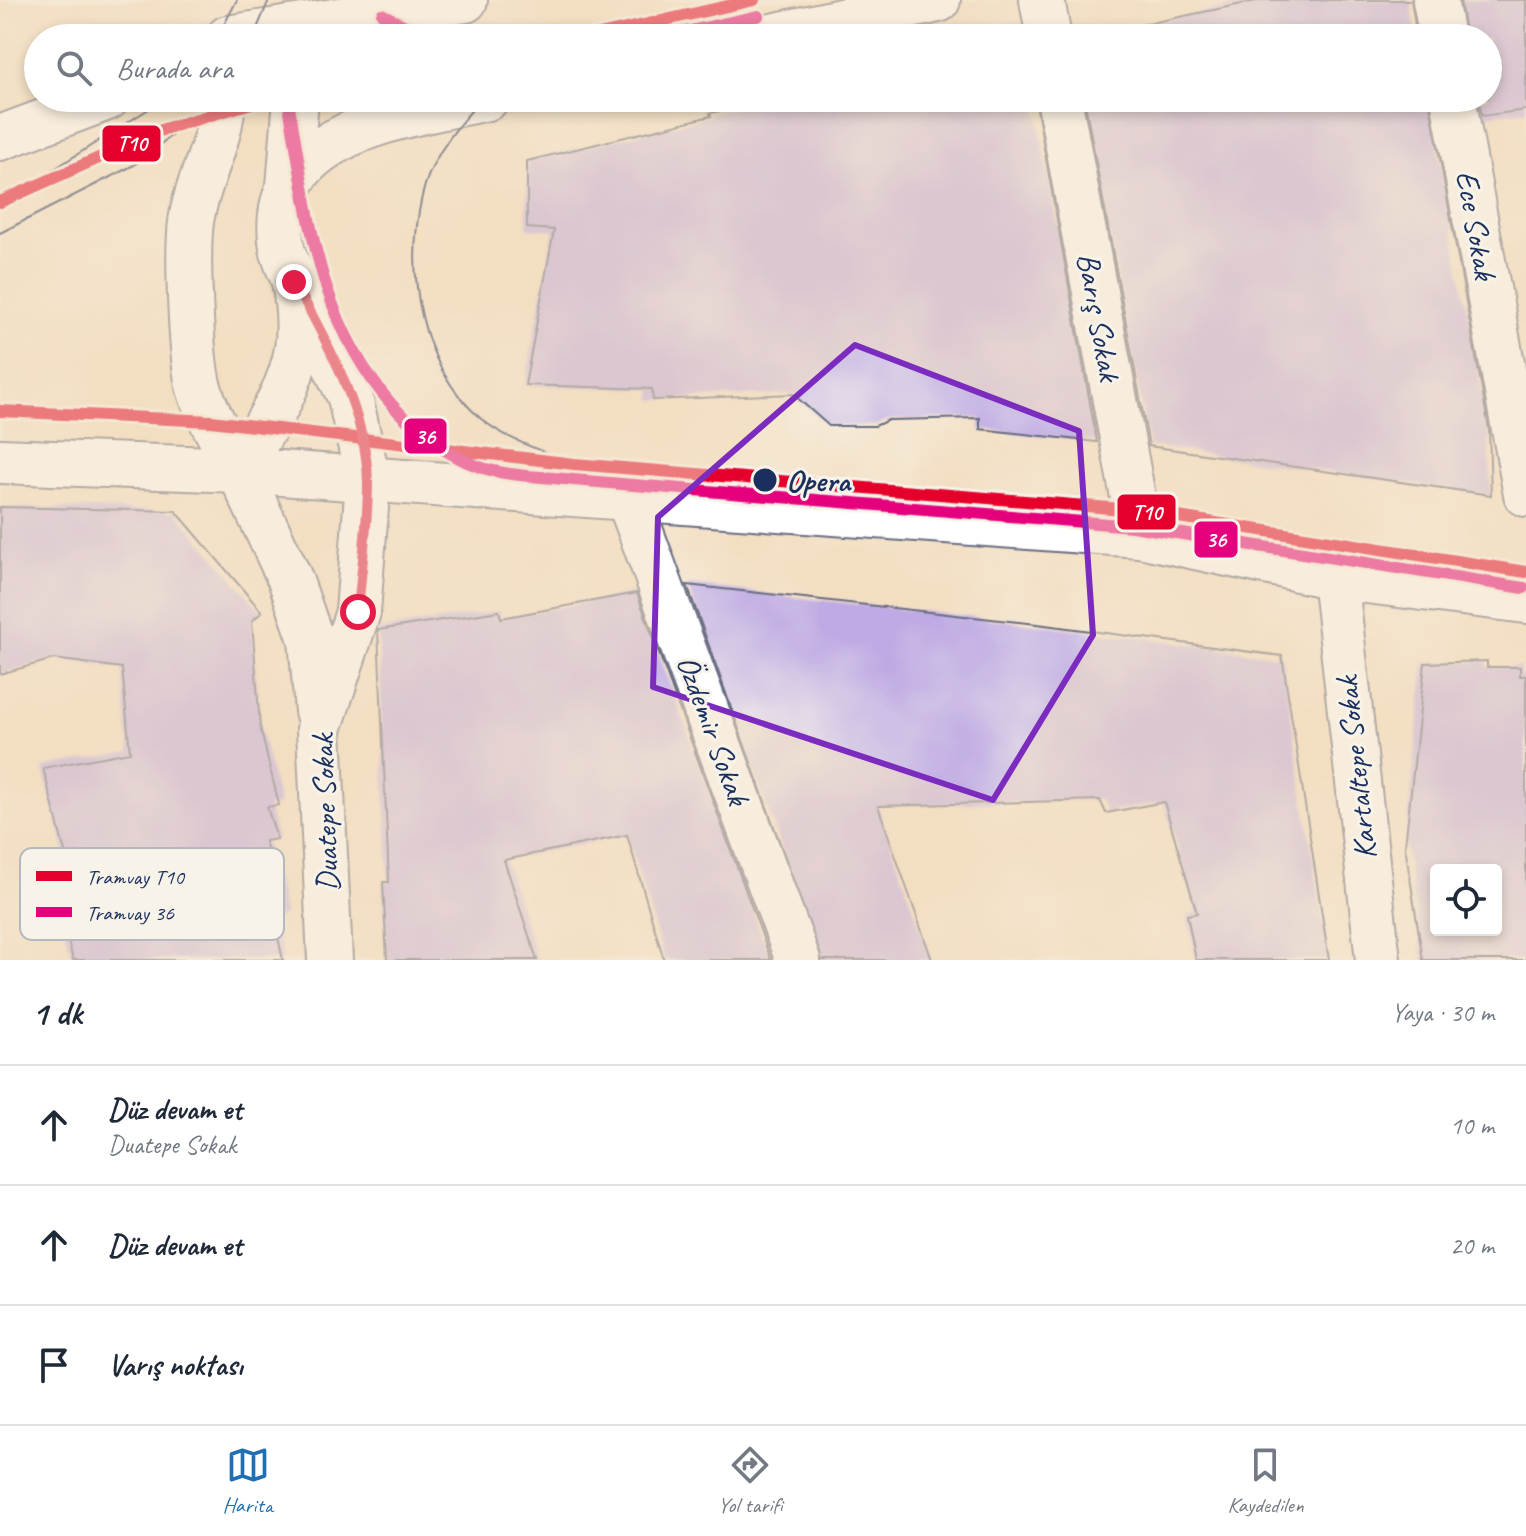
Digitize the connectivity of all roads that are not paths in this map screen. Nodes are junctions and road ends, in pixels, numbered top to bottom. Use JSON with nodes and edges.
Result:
{"nodes":[{"id":1,"x":229,"y":0,"type":"edge"},
{"id":2,"x":465,"y":0,"type":"edge"},
{"id":3,"x":938,"y":0,"type":"edge"},
{"id":4,"x":1042,"y":0,"type":"edge"},
{"id":5,"x":1435,"y":0,"type":"edge"},
{"id":6,"x":299,"y":21,"type":"edge"},
{"id":7,"x":226,"y":24,"type":"edge"},
{"id":8,"x":827,"y":24,"type":"edge"},
{"id":9,"x":1046,"y":24,"type":"edge"},
{"id":10,"x":1439,"y":24,"type":"edge"},
{"id":11,"x":70,"y":112,"type":"edge"},
{"id":12,"x":221,"y":112,"type":"edge"},
{"id":13,"x":295,"y":112,"type":"edge"},
{"id":14,"x":426,"y":112,"type":"edge"},
{"id":15,"x":1062,"y":112,"type":"edge"},
{"id":16,"x":1456,"y":112,"type":"edge"},
{"id":17,"x":0,"y":138,"type":"edge"},
{"id":18,"x":289,"y":187,"type":"junction"},
{"id":19,"x":294,"y":282,"type":"junction"},
{"id":20,"x":0,"y":461,"type":"edge"},
{"id":21,"x":239,"y":470,"type":"junction"},
{"id":22,"x":368,"y":481,"type":"junction"},
{"id":23,"x":1526,"y":494,"type":"edge"},
{"id":24,"x":629,"y":500,"type":"junction"},
{"id":25,"x":1140,"y":535,"type":"junction"},
{"id":26,"x":1335,"y":577,"type":"junction"},
{"id":27,"x":1526,"y":601,"type":"edge"},
{"id":28,"x":319,"y":729,"type":"junction"},
{"id":29,"x":330,"y":960,"type":"edge"},
{"id":30,"x":798,"y":960,"type":"edge"},
{"id":31,"x":1378,"y":960,"type":"edge"}],
"edges":[{"from":1,"to":7,"type":"main road"},
{"from":2,"to":6,"type":"main road"},
{"from":3,"to":8,"type":"main road"},
{"from":4,"to":9,"type":"main road"},
{"from":5,"to":10,"type":"main road"},
{"from":11,"to":17,"type":"main road"},
{"from":12,"to":21,"type":"main road"},
{"from":13,"to":18,"type":"main road"},
{"from":14,"to":18,"type":"main road"},
{"from":15,"to":25,"type":"main road","name":"Barış Sokak"},
{"from":16,"to":23,"type":"main road","name":"Ece Sokak"},
{"from":18,"to":19,"type":"main road"},
{"from":19,"to":21,"type":"main road"},
{"from":19,"to":22,"type":"main road","name":"Duatepe Sokak"},
{"from":20,"to":21,"type":"main road"},
{"from":21,"to":22,"type":"main road"},
{"from":21,"to":28,"type":"main road"},
{"from":22,"to":24,"type":"main road"},
{"from":22,"to":28,"type":"main road","name":"Duatepe Sokak"},
{"from":24,"to":25,"type":"main road"},
{"from":24,"to":30,"type":"main road","name":"Özdemir Sokak"},
{"from":25,"to":26,"type":"main road"},
{"from":26,"to":27,"type":"main road"},
{"from":26,"to":31,"type":"main road","name":"Kartaltepe Sokak"},
{"from":28,"to":29,"type":"main road","name":"Duatepe Sokak"}]}
